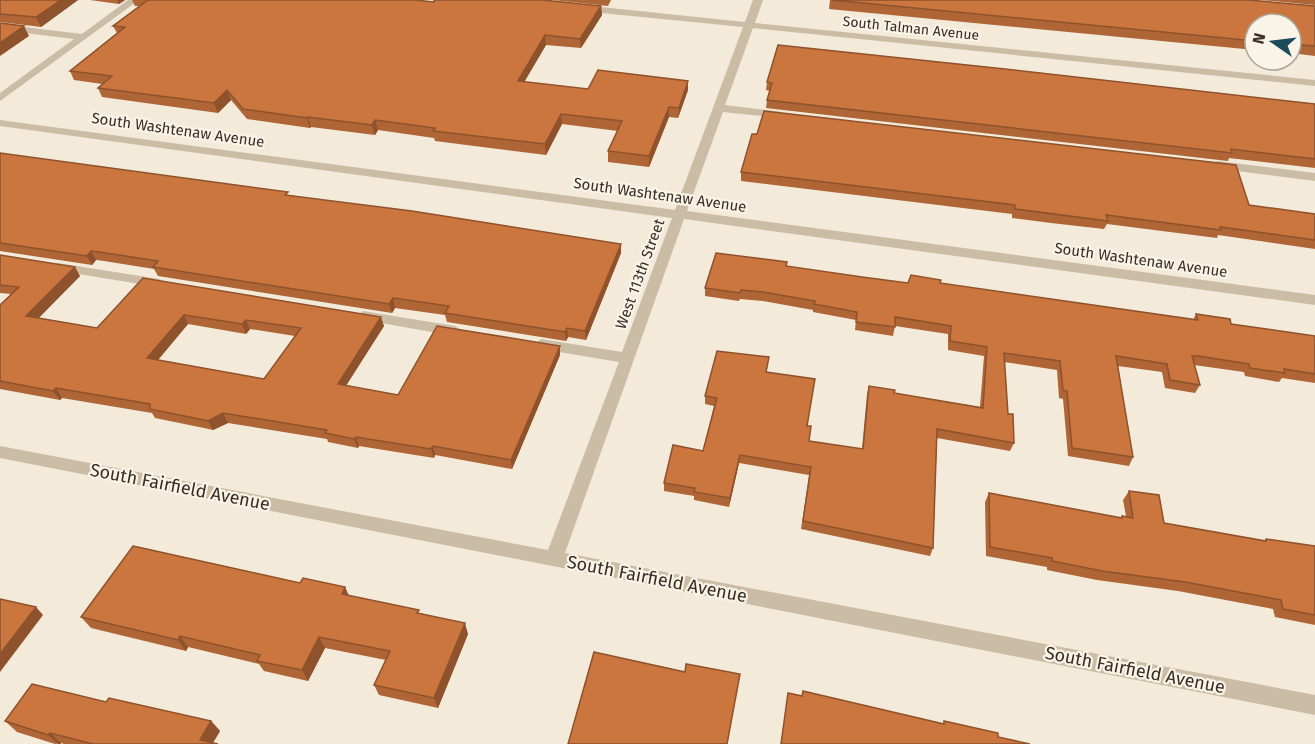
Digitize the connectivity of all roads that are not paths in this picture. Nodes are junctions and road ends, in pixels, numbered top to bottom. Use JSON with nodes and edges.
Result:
{"nodes":[{"id":1,"x":134,"y":0,"type":"edge"},
{"id":2,"x":758,"y":0,"type":"edge"},
{"id":3,"x":572,"y":7,"type":"edge"},
{"id":4,"x":749,"y":25,"type":"junction"},
{"id":5,"x":0,"y":27,"type":"edge"},
{"id":6,"x":84,"y":37,"type":"junction"},
{"id":7,"x":1315,"y":83,"type":"edge"},
{"id":8,"x":0,"y":98,"type":"edge"},
{"id":9,"x":719,"y":108,"type":"junction"},
{"id":10,"x":796,"y":117,"type":"edge"},
{"id":11,"x":0,"y":123,"type":"edge"},
{"id":12,"x":1209,"y":164,"type":"edge"},
{"id":13,"x":1315,"y":177,"type":"edge"},
{"id":14,"x":679,"y":214,"type":"junction"},
{"id":15,"x":47,"y":265,"type":"edge"},
{"id":16,"x":177,"y":286,"type":"edge"},
{"id":17,"x":1315,"y":300,"type":"edge"},
{"id":18,"x":354,"y":314,"type":"edge"},
{"id":19,"x":473,"y":333,"type":"edge"},
{"id":20,"x":532,"y":343,"type":"edge"},
{"id":21,"x":627,"y":358,"type":"junction"},
{"id":22,"x":0,"y":452,"type":"edge"},
{"id":23,"x":554,"y":559,"type":"junction"},
{"id":24,"x":1315,"y":705,"type":"edge"}],
"edges":[{"from":1,"to":6,"type":"street"},
{"from":2,"to":4,"type":"street","name":"West 113th Street"},
{"from":3,"to":4,"type":"street","name":"South Talman Avenue"},
{"from":4,"to":7,"type":"street","name":"South Talman Avenue"},
{"from":4,"to":9,"type":"street","name":"West 113th Street"},
{"from":5,"to":6,"type":"street"},
{"from":6,"to":8,"type":"street"},
{"from":9,"to":10,"type":"street"},
{"from":9,"to":14,"type":"street","name":"West 113th Street"},
{"from":11,"to":14,"type":"street","name":"South Washtenaw Avenue"},
{"from":12,"to":13,"type":"street"},
{"from":14,"to":17,"type":"street","name":"South Washtenaw Avenue"},
{"from":14,"to":21,"type":"street","name":"West 113th Street"},
{"from":15,"to":16,"type":"street"},
{"from":18,"to":19,"type":"street"},
{"from":20,"to":21,"type":"street"},
{"from":21,"to":23,"type":"street","name":"West 113th Street"},
{"from":22,"to":23,"type":"street","name":"South Fairfield Avenue"},
{"from":23,"to":24,"type":"street","name":"South Fairfield Avenue"}]}
